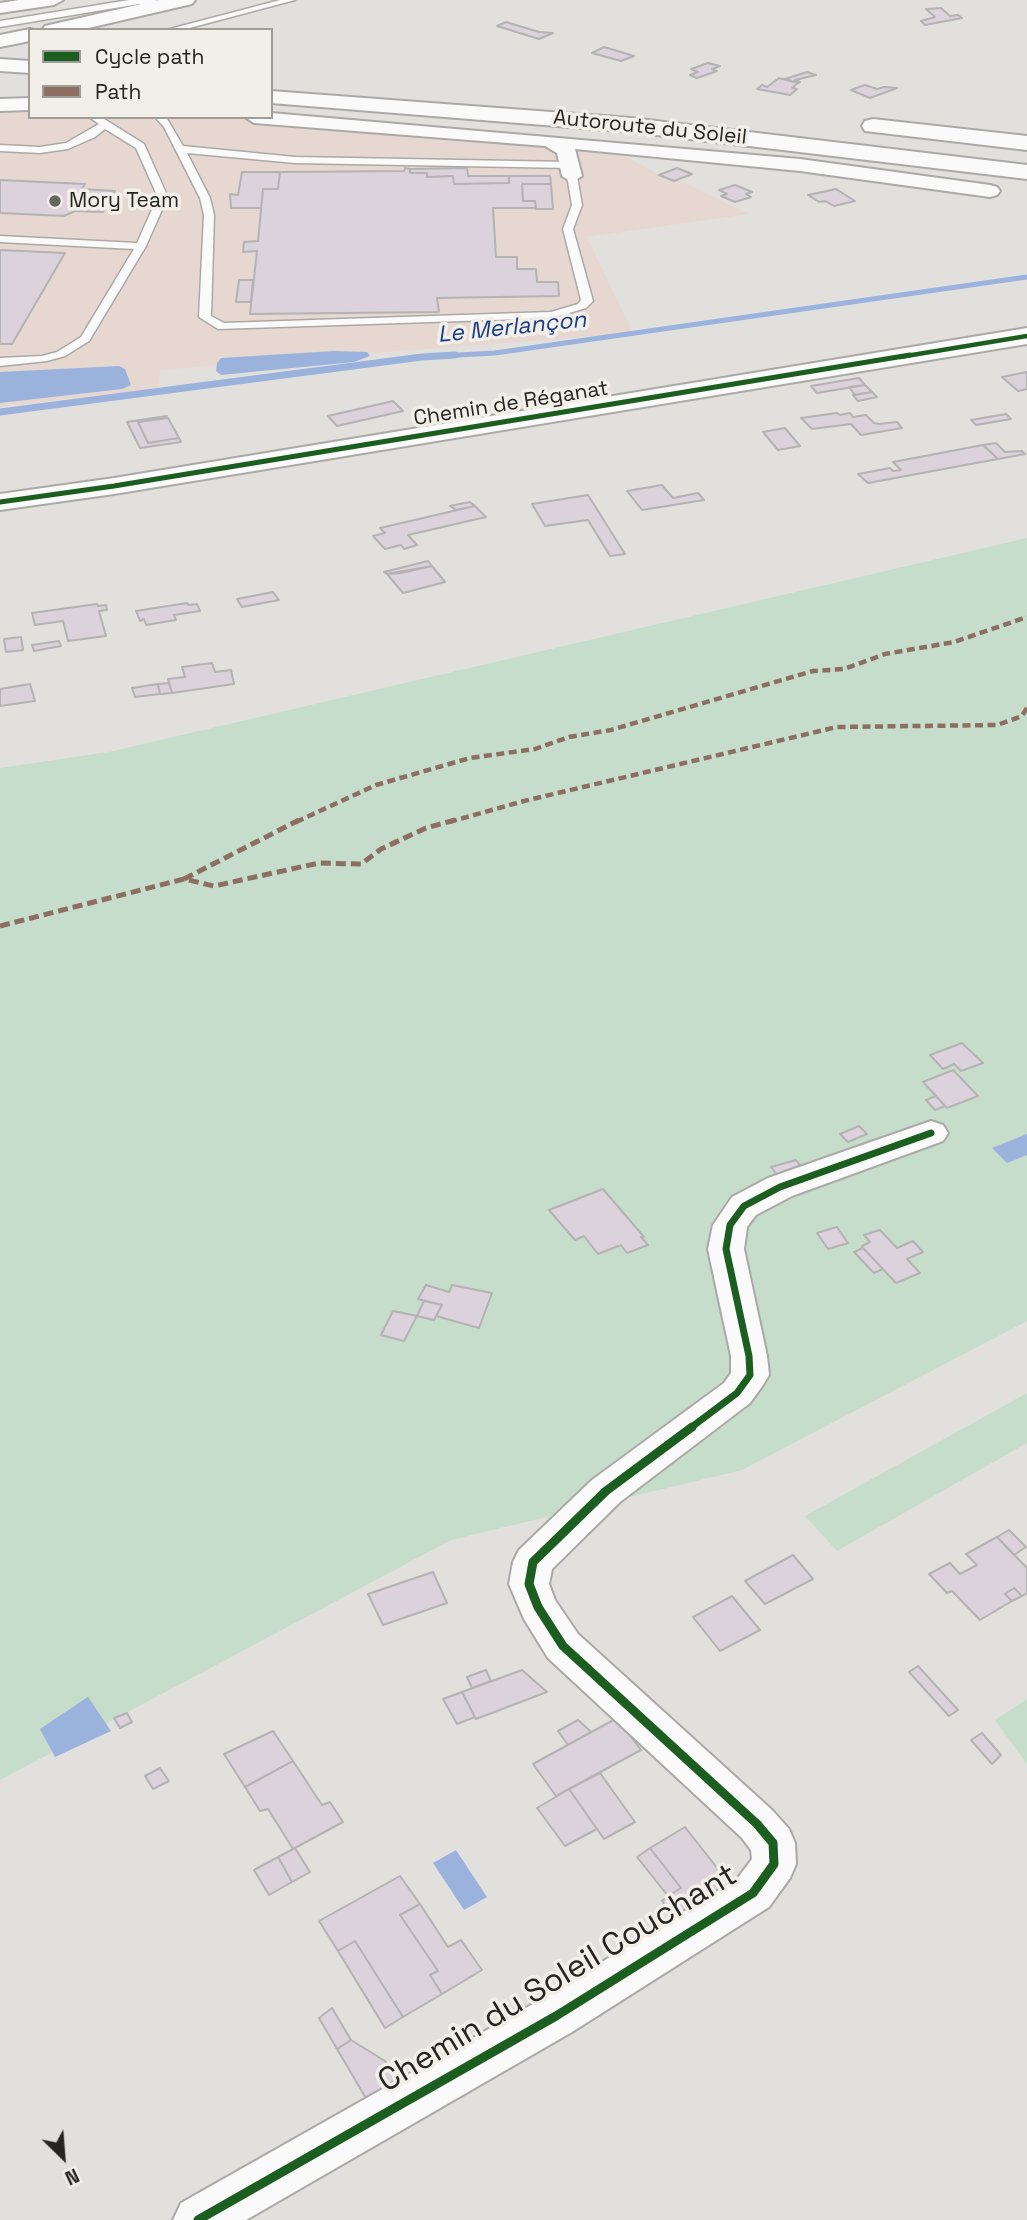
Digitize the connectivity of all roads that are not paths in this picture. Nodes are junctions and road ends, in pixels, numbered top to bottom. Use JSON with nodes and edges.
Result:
{"nodes":[{"id":1,"x":54,"y":0,"type":"edge"},
{"id":2,"x":291,"y":0,"type":"edge"},
{"id":3,"x":175,"y":2,"type":"edge"},
{"id":4,"x":0,"y":8,"type":"edge"},
{"id":5,"x":0,"y":24,"type":"edge"},
{"id":6,"x":61,"y":28,"type":"edge"},
{"id":7,"x":178,"y":28,"type":"edge"},
{"id":8,"x":28,"y":35,"type":"edge"},
{"id":9,"x":0,"y":41,"type":"edge"},
{"id":10,"x":0,"y":66,"type":"edge"},
{"id":11,"x":28,"y":67,"type":"edge"},
{"id":12,"x":273,"y":78,"type":"edge"},
{"id":13,"x":0,"y":84,"type":"edge"},
{"id":14,"x":401,"y":86,"type":"dead end"},
{"id":15,"x":273,"y":97,"type":"edge"},
{"id":16,"x":27,"y":98,"type":"edge"},
{"id":17,"x":0,"y":103,"type":"edge"},
{"id":18,"x":97,"y":119,"type":"edge"},
{"id":19,"x":162,"y":119,"type":"edge"},
{"id":20,"x":273,"y":119,"type":"edge"},
{"id":21,"x":849,"y":123,"type":"dead end"},
{"id":22,"x":105,"y":124,"type":"junction"},
{"id":23,"x":549,"y":141,"type":"junction"},
{"id":24,"x":1027,"y":142,"type":"edge"},
{"id":25,"x":0,"y":148,"type":"edge"},
{"id":26,"x":181,"y":149,"type":"junction"},
{"id":27,"x":571,"y":170,"type":"junction"},
{"id":28,"x":1027,"y":172,"type":"edge"},
{"id":29,"x":990,"y":191,"type":"dead end"},
{"id":30,"x":0,"y":239,"type":"edge"},
{"id":31,"x":141,"y":246,"type":"junction"},
{"id":32,"x":1027,"y":336,"type":"edge"},
{"id":33,"x":0,"y":362,"type":"edge"},
{"id":34,"x":0,"y":502,"type":"edge"},
{"id":35,"x":931,"y":1133,"type":"dead end"},
{"id":36,"x":198,"y":2220,"type":"edge"}],
"edges":[{"from":1,"to":4,"type":"street"},
{"from":2,"to":7,"type":"lane"},
{"from":3,"to":5,"type":"lane"},
{"from":3,"to":6,"type":"main road"},
{"from":8,"to":9,"type":"main road"},
{"from":10,"to":11,"type":"main road"},
{"from":12,"to":14,"type":"main road"},
{"from":13,"to":16,"type":"main road"},
{"from":15,"to":28,"type":"main road","name":"Autoroute du Soleil"},
{"from":16,"to":17,"type":"street"},
{"from":18,"to":22,"type":"lane"},
{"from":19,"to":26,"type":"lane"},
{"from":20,"to":23,"type":"street"},
{"from":21,"to":24,"type":"main road"},
{"from":22,"to":25,"type":"lane"},
{"from":22,"to":31,"type":"lane"},
{"from":23,"to":27,"type":"street"},
{"from":23,"to":29,"type":"street"},
{"from":26,"to":27,"type":"lane"},
{"from":26,"to":27,"type":"lane"},
{"from":30,"to":31,"type":"lane"},
{"from":31,"to":33,"type":"lane"},
{"from":32,"to":34,"type":"main road","name":"Chemin de Réganat"},
{"from":35,"to":36,"type":"street","name":"Chemin du Soleil Couchant"}]}
